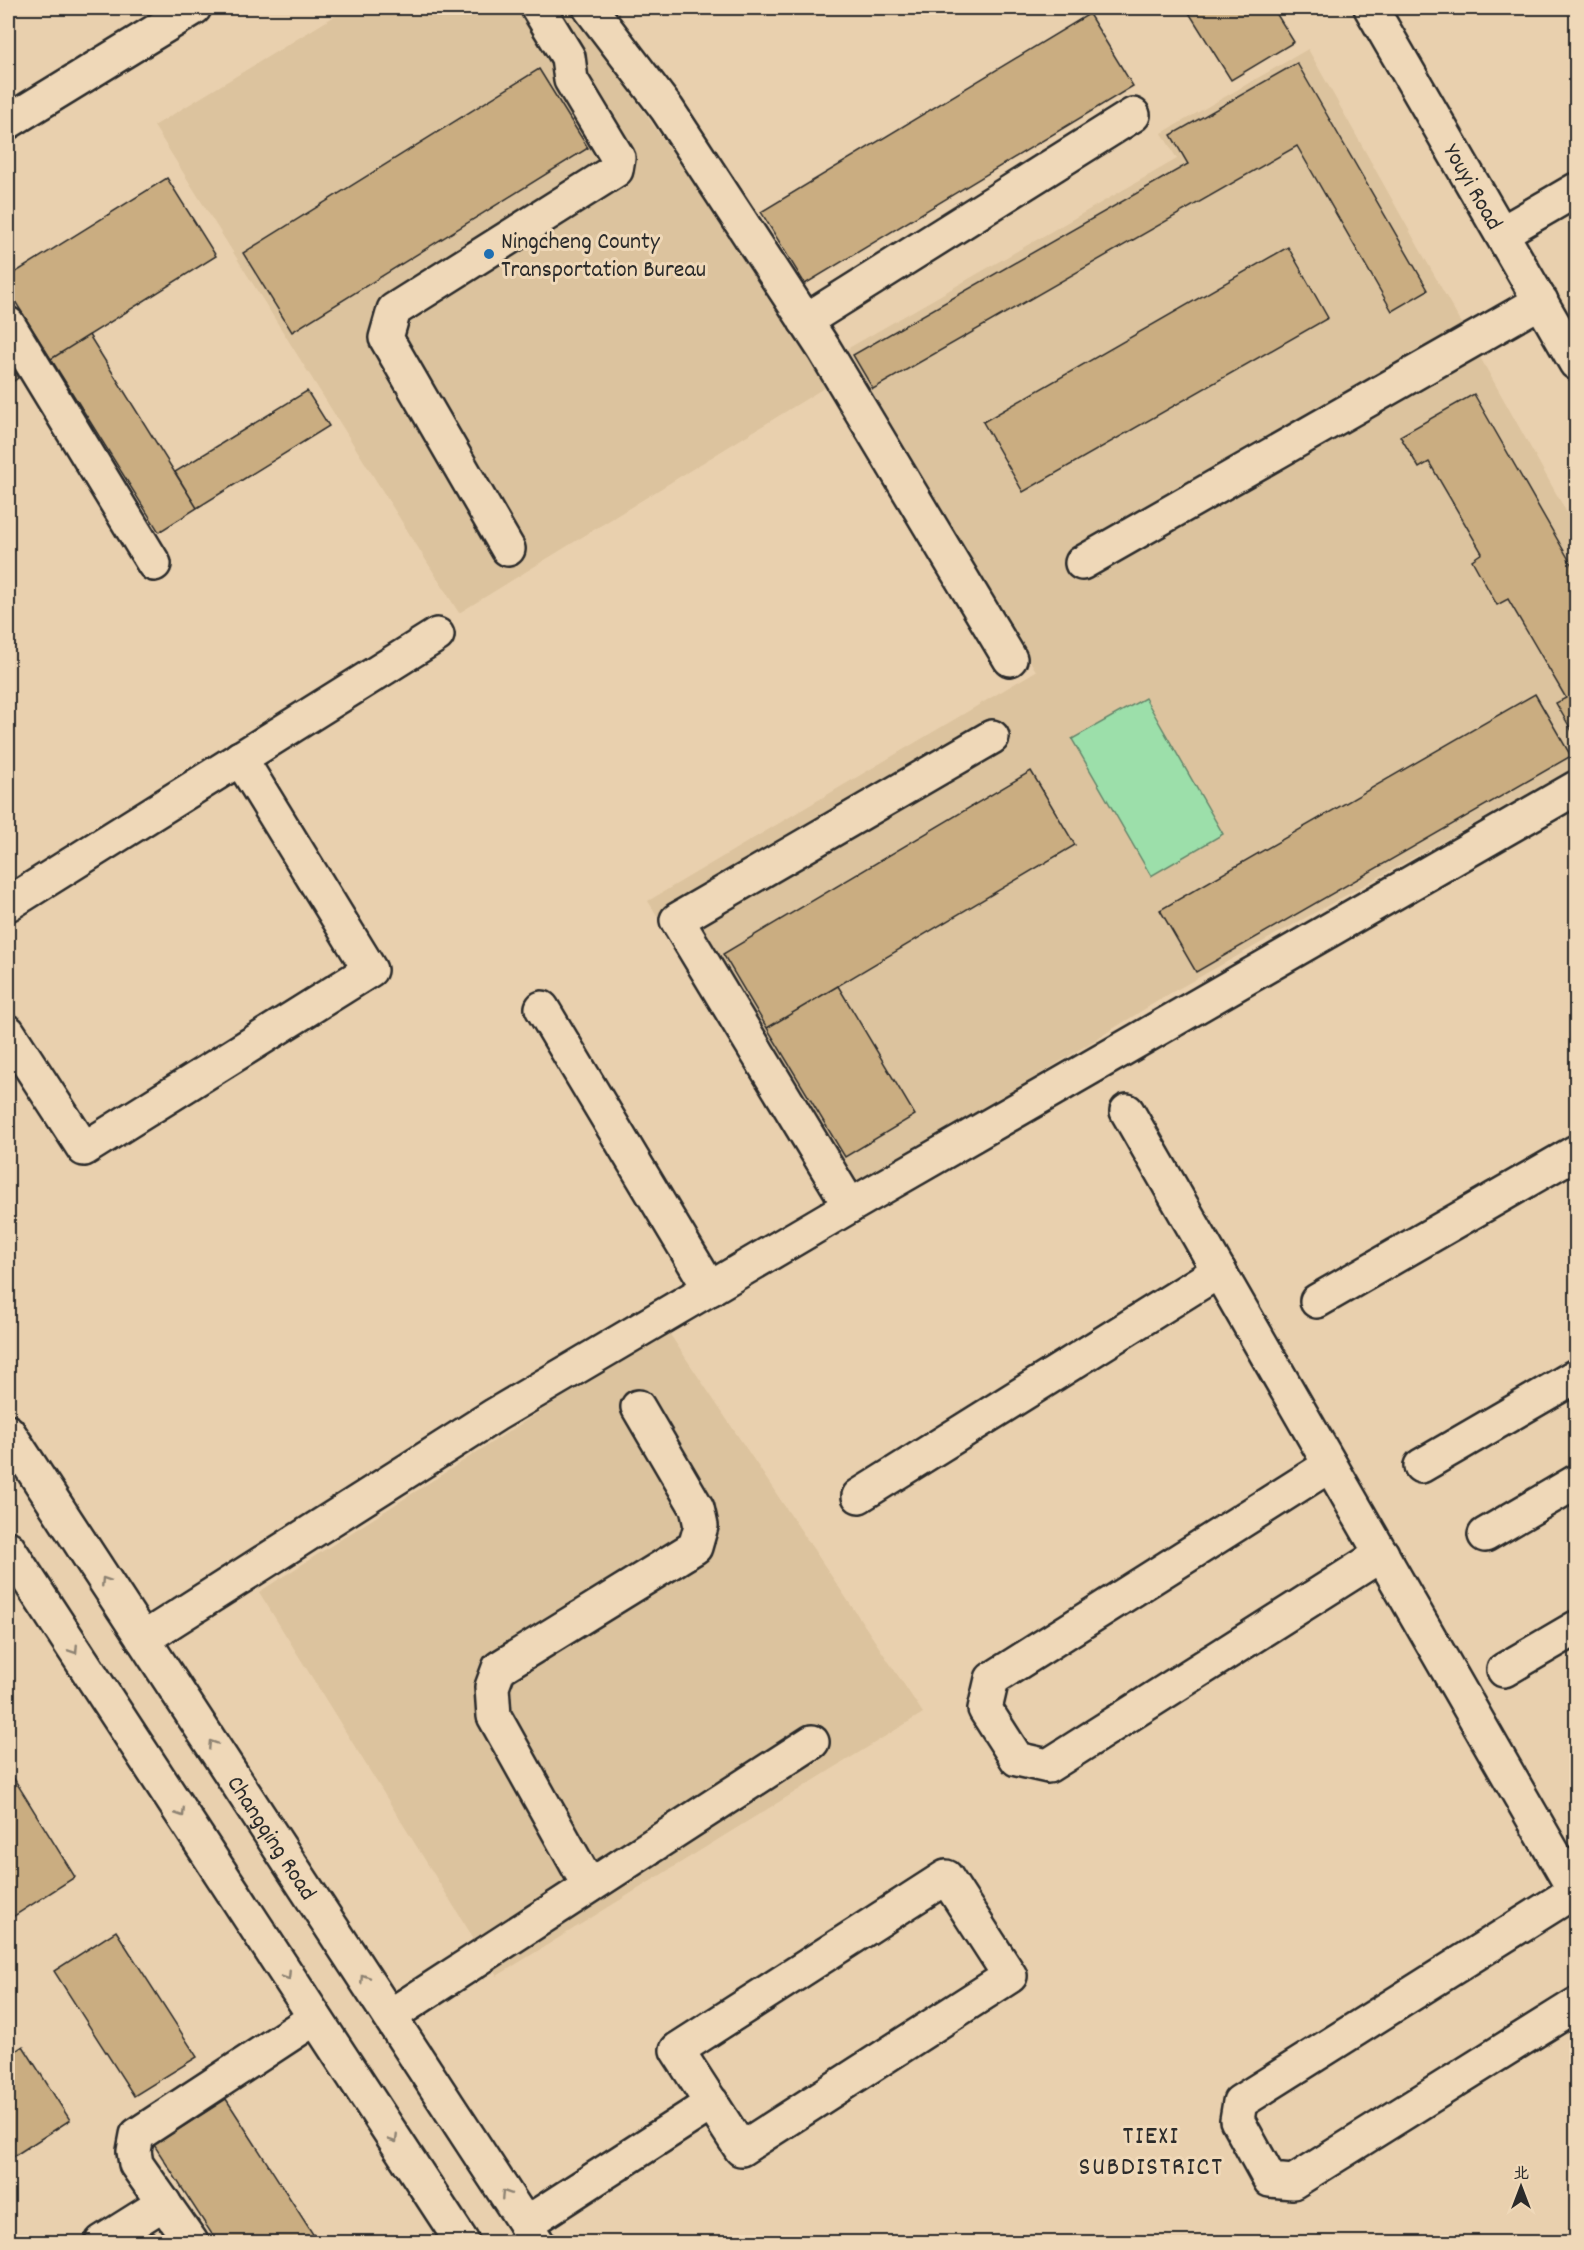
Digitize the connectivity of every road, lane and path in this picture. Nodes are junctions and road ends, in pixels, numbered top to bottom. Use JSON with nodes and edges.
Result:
{"nodes":[{"id":1,"x":194,"y":8,"type":"edge"},
{"id":2,"x":538,"y":8,"type":"edge"},
{"id":3,"x":590,"y":8,"type":"edge"},
{"id":4,"x":1371,"y":8,"type":"edge"},
{"id":5,"x":1133,"y":115,"type":"dead end"},
{"id":6,"x":8,"y":122,"type":"edge"},
{"id":7,"x":1576,"y":190,"type":"edge"},
{"id":8,"x":1502,"y":233,"type":"junction"},
{"id":9,"x":1541,"y":301,"type":"junction"},
{"id":10,"x":806,"y":321,"type":"junction"},
{"id":11,"x":8,"y":324,"type":"edge"},
{"id":12,"x":1576,"y":363,"type":"edge"},
{"id":13,"x":508,"y":549,"type":"dead end"},
{"id":14,"x":1082,"y":563,"type":"dead end"},
{"id":15,"x":154,"y":564,"type":"dead end"},
{"id":16,"x":437,"y":635,"type":"dead end"},
{"id":17,"x":1010,"y":659,"type":"dead end"},
{"id":18,"x":992,"y":737,"type":"dead end"},
{"id":19,"x":240,"y":758,"type":"junction"},
{"id":20,"x":1576,"y":788,"type":"edge"},
{"id":21,"x":8,"y":904,"type":"edge"},
{"id":22,"x":542,"y":1008,"type":"dead end"},
{"id":23,"x":8,"y":1032,"type":"edge"},
{"id":24,"x":1127,"y":1111,"type":"dead end"},
{"id":25,"x":1576,"y":1152,"type":"edge"},
{"id":26,"x":850,"y":1206,"type":"junction"},
{"id":27,"x":1219,"y":1271,"type":"junction"},
{"id":28,"x":710,"y":1289,"type":"junction"},
{"id":29,"x":1317,"y":1301,"type":"dead end"},
{"id":30,"x":1576,"y":1376,"type":"edge"},
{"id":31,"x":638,"y":1407,"type":"dead end"},
{"id":32,"x":8,"y":1432,"type":"edge"},
{"id":33,"x":1330,"y":1465,"type":"junction"},
{"id":34,"x":1421,"y":1466,"type":"dead end"},
{"id":35,"x":1576,"y":1482,"type":"edge"},
{"id":36,"x":859,"y":1496,"type":"dead end"},
{"id":37,"x":1485,"y":1535,"type":"dead end"},
{"id":38,"x":8,"y":1548,"type":"edge"},
{"id":39,"x":1382,"y":1554,"type":"junction"},
{"id":40,"x":1576,"y":1629,"type":"edge"},
{"id":41,"x":143,"y":1639,"type":"junction"},
{"id":42,"x":1504,"y":1670,"type":"dead end"},
{"id":43,"x":812,"y":1742,"type":"dead end"},
{"id":44,"x":589,"y":1886,"type":"junction"},
{"id":45,"x":1576,"y":1892,"type":"edge"},
{"id":46,"x":1576,"y":2005,"type":"edge"},
{"id":47,"x":390,"y":2016,"type":"junction"},
{"id":48,"x":315,"y":2018,"type":"junction"},
{"id":49,"x":712,"y":2103,"type":"junction"},
{"id":50,"x":164,"y":2203,"type":"junction"},
{"id":51,"x":531,"y":2233,"type":"edge"},
{"id":52,"x":102,"y":2242,"type":"edge"},
{"id":53,"x":191,"y":2242,"type":"edge"},
{"id":54,"x":462,"y":2242,"type":"edge"}],
"edges":[{"from":1,"to":6,"type":"street"},
{"from":2,"to":13,"type":"street"},
{"from":3,"to":10,"type":"street"},
{"from":4,"to":8,"type":"street","name":"Youyi Road"},
{"from":5,"to":10,"type":"street"},
{"from":7,"to":8,"type":"street"},
{"from":8,"to":9,"type":"street","name":"Youyi Road"},
{"from":9,"to":12,"type":"street","name":"Youyi Road"},
{"from":9,"to":14,"type":"street"},
{"from":10,"to":17,"type":"street"},
{"from":11,"to":15,"type":"street"},
{"from":16,"to":19,"type":"street"},
{"from":18,"to":26,"type":"street"},
{"from":19,"to":21,"type":"street"},
{"from":19,"to":23,"type":"street"},
{"from":20,"to":26,"type":"street"},
{"from":22,"to":28,"type":"street"},
{"from":24,"to":27,"type":"street"},
{"from":25,"to":29,"type":"street"},
{"from":26,"to":28,"type":"street"},
{"from":27,"to":33,"type":"street"},
{"from":27,"to":36,"type":"street"},
{"from":28,"to":41,"type":"street"},
{"from":30,"to":34,"type":"street"},
{"from":31,"to":44,"type":"street"},
{"from":41,"to":32,"type":"street","name":"Changqing Road","one_way":true},
{"from":33,"to":39,"type":"street"},
{"from":33,"to":39,"type":"street"},
{"from":35,"to":37,"type":"street"},
{"from":38,"to":48,"type":"street","one_way":true},
{"from":39,"to":45,"type":"street"},
{"from":40,"to":42,"type":"street"},
{"from":47,"to":41,"type":"street","name":"Changqing Road","one_way":true},
{"from":43,"to":44,"type":"street"},
{"from":44,"to":47,"type":"street"},
{"from":45,"to":46,"type":"street"},
{"from":51,"to":47,"type":"street","name":"Changqing Road","one_way":true},
{"from":48,"to":50,"type":"street"},
{"from":48,"to":54,"type":"street","one_way":true},
{"from":49,"to":49,"type":"street"},
{"from":49,"to":51,"type":"street"},
{"from":50,"to":52,"type":"street"},
{"from":50,"to":53,"type":"street"}]}
